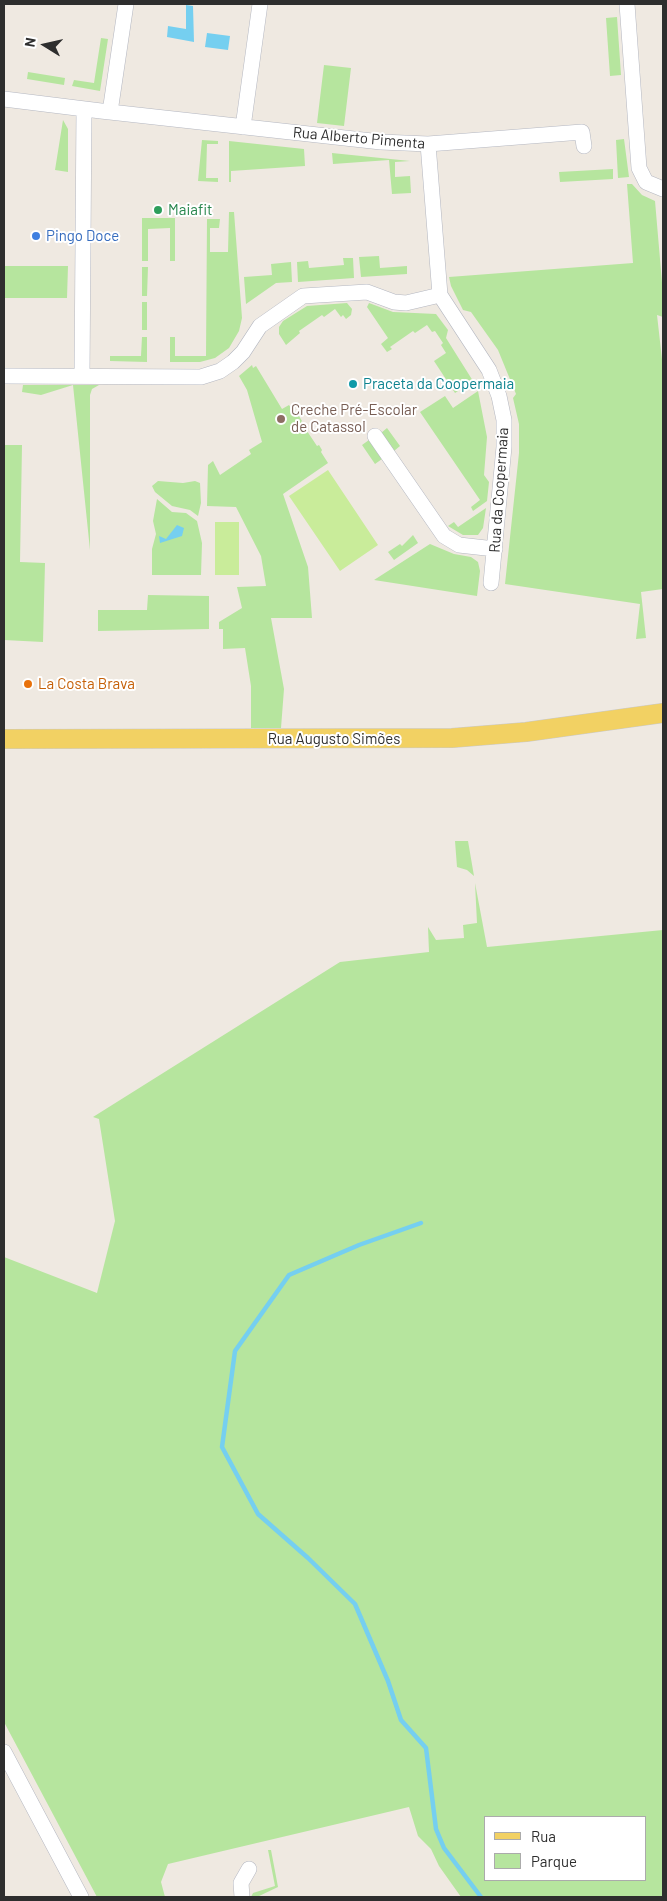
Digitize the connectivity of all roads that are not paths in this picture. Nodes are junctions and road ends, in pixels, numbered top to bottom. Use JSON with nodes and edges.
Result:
{"nodes":[{"id":1,"x":126,"y":4,"type":"edge"},
{"id":2,"x":260,"y":4,"type":"edge"},
{"id":3,"x":627,"y":4,"type":"edge"},
{"id":4,"x":4,"y":99,"type":"edge"},
{"id":5,"x":84,"y":109,"type":"junction"},
{"id":6,"x":110,"y":112,"type":"junction"},
{"id":7,"x":243,"y":127,"type":"junction"},
{"id":8,"x":428,"y":144,"type":"junction"},
{"id":9,"x":584,"y":146,"type":"dead end"},
{"id":10,"x":663,"y":189,"type":"edge"},
{"id":11,"x":440,"y":295,"type":"junction"},
{"id":12,"x":4,"y":376,"type":"edge"},
{"id":13,"x":82,"y":376,"type":"junction"},
{"id":14,"x":375,"y":436,"type":"dead end"},
{"id":15,"x":495,"y":549,"type":"junction"},
{"id":16,"x":491,"y":583,"type":"dead end"},
{"id":17,"x":663,"y":713,"type":"edge"},
{"id":18,"x":4,"y":739,"type":"edge"},
{"id":19,"x":5,"y":1757,"type":"edge"},
{"id":20,"x":249,"y":1869,"type":"dead end"},
{"id":21,"x":81,"y":1897,"type":"edge"},
{"id":22,"x":242,"y":1897,"type":"edge"}],
"edges":[{"from":1,"to":6,"type":"street"},
{"from":2,"to":7,"type":"street"},
{"from":3,"to":10,"type":"street"},
{"from":4,"to":5,"type":"street","name":"Rua Alberto Pimenta"},
{"from":5,"to":6,"type":"street","name":"Rua Alberto Pimenta"},
{"from":5,"to":13,"type":"street"},
{"from":6,"to":7,"type":"street","name":"Rua Alberto Pimenta"},
{"from":7,"to":8,"type":"street","name":"Rua Alberto Pimenta"},
{"from":8,"to":9,"type":"street","name":"Rua Alberto Pimenta"},
{"from":8,"to":11,"type":"street","name":"Rua da Coopermaia"},
{"from":11,"to":13,"type":"street"},
{"from":11,"to":15,"type":"street","name":"Rua da Coopermaia"},
{"from":12,"to":13,"type":"street"},
{"from":14,"to":15,"type":"street"},
{"from":15,"to":16,"type":"street","name":"Rua da Coopermaia"},
{"from":17,"to":18,"type":"main road","name":"Rua Augusto Simões"},
{"from":19,"to":21,"type":"street"},
{"from":20,"to":22,"type":"street"}]}
